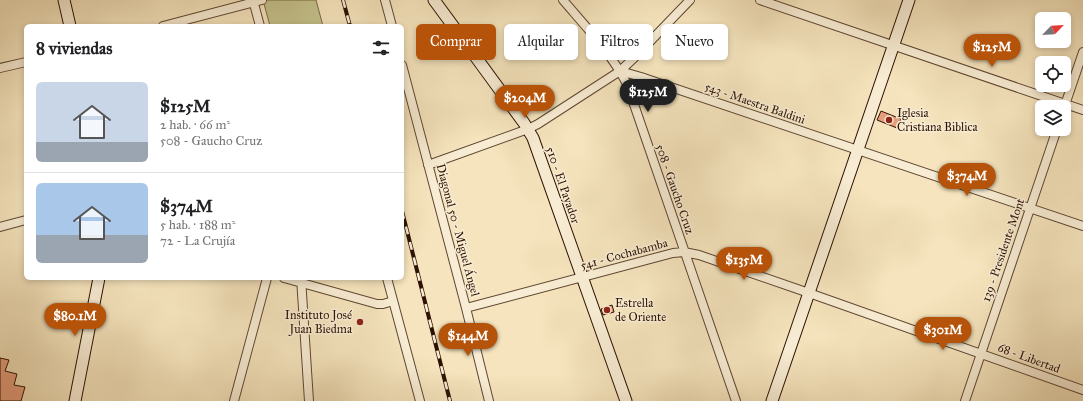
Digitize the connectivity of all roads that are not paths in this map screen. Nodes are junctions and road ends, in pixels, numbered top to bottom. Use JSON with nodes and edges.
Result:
{"nodes":[{"id":1,"x":64,"y":0,"type":"edge"},
{"id":2,"x":385,"y":0,"type":"edge"},
{"id":3,"x":434,"y":0,"type":"edge"},
{"id":4,"x":563,"y":0,"type":"edge"},
{"id":5,"x":690,"y":0,"type":"edge"},
{"id":6,"x":760,"y":0,"type":"edge"},
{"id":7,"x":909,"y":0,"type":"edge"},
{"id":8,"x":256,"y":1,"type":"edge"},
{"id":9,"x":70,"y":24,"type":"edge"},
{"id":10,"x":170,"y":24,"type":"edge"},
{"id":11,"x":260,"y":24,"type":"edge"},
{"id":12,"x":391,"y":24,"type":"edge"},
{"id":13,"x":894,"y":45,"type":"junction"},
{"id":14,"x":1083,"y":52,"type":"edge"},
{"id":15,"x":24,"y":62,"type":"edge"},
{"id":16,"x":0,"y":68,"type":"edge"},
{"id":17,"x":620,"y":71,"type":"junction"},
{"id":18,"x":404,"y":73,"type":"edge"},
{"id":19,"x":1046,"y":100,"type":"edge"},
{"id":20,"x":1067,"y":100,"type":"edge"},
{"id":21,"x":1071,"y":108,"type":"edge"},
{"id":22,"x":1083,"y":110,"type":"edge"},
{"id":23,"x":528,"y":129,"type":"junction"},
{"id":24,"x":1055,"y":136,"type":"edge"},
{"id":25,"x":858,"y":150,"type":"junction"},
{"id":26,"x":428,"y":165,"type":"junction"},
{"id":27,"x":1030,"y":208,"type":"junction"},
{"id":28,"x":24,"y":221,"type":"edge"},
{"id":29,"x":1083,"y":226,"type":"edge"},
{"id":30,"x":0,"y":227,"type":"edge"},
{"id":31,"x":684,"y":252,"type":"junction"},
{"id":32,"x":582,"y":278,"type":"junction"},
{"id":33,"x":99,"y":280,"type":"edge"},
{"id":34,"x":266,"y":280,"type":"edge"},
{"id":35,"x":301,"y":280,"type":"edge"},
{"id":36,"x":388,"y":280,"type":"edge"},
{"id":37,"x":809,"y":293,"type":"junction"},
{"id":38,"x":393,"y":301,"type":"junction"},
{"id":39,"x":466,"y":308,"type":"junction"},
{"id":40,"x":980,"y":354,"type":"junction"},
{"id":41,"x":1083,"y":390,"type":"edge"},
{"id":42,"x":75,"y":401,"type":"edge"},
{"id":43,"x":234,"y":401,"type":"edge"},
{"id":44,"x":309,"y":401,"type":"edge"},
{"id":45,"x":420,"y":401,"type":"edge"},
{"id":46,"x":489,"y":401,"type":"edge"},
{"id":47,"x":626,"y":401,"type":"edge"},
{"id":48,"x":736,"y":401,"type":"edge"},
{"id":49,"x":772,"y":401,"type":"edge"},
{"id":50,"x":965,"y":401,"type":"edge"}],
"edges":[{"from":1,"to":9,"type":"street"},
{"from":2,"to":12,"type":"street"},
{"from":3,"to":23,"type":"street","name":"510 - El Payador"},
{"from":4,"to":17,"type":"street","name":"508 - Gaucho Cruz"},
{"from":5,"to":17,"type":"street"},
{"from":6,"to":13,"type":"street"},
{"from":7,"to":13,"type":"street"},
{"from":8,"to":10,"type":"street"},
{"from":8,"to":11,"type":"street"},
{"from":13,"to":19,"type":"street"},
{"from":13,"to":25,"type":"street"},
{"from":14,"to":20,"type":"street"},
{"from":15,"to":16,"type":"street"},
{"from":17,"to":23,"type":"street"},
{"from":17,"to":25,"type":"street","name":"543 - Maestra Baldini"},
{"from":17,"to":31,"type":"street","name":"508 - Gaucho Cruz"},
{"from":18,"to":26,"type":"street","name":"Diagonal 50 - Miguel Ángel"},
{"from":21,"to":22,"type":"street"},
{"from":23,"to":26,"type":"street"},
{"from":23,"to":32,"type":"street","name":"510 - El Payador"},
{"from":24,"to":27,"type":"street","name":"139 - Presidente Mont"},
{"from":25,"to":27,"type":"street","name":"543 - Maestra Baldini"},
{"from":25,"to":37,"type":"street"},
{"from":26,"to":39,"type":"street","name":"Diagonal 50 - Miguel Ángel"},
{"from":27,"to":29,"type":"street","name":"543 - Maestra Baldini"},
{"from":27,"to":40,"type":"street","name":"139 - Presidente Mont"},
{"from":28,"to":30,"type":"street"},
{"from":31,"to":32,"type":"street","name":"541 - Cochabamba"},
{"from":31,"to":37,"type":"street","name":"541 - Cochabamba"},
{"from":31,"to":48,"type":"street","name":"508 - Gaucho Cruz"},
{"from":32,"to":39,"type":"street","name":"541 - Cochabamba"},
{"from":32,"to":47,"type":"street","name":"510 - El Payador"},
{"from":33,"to":42,"type":"street"},
{"from":34,"to":43,"type":"street"},
{"from":35,"to":38,"type":"street"},
{"from":35,"to":44,"type":"street"},
{"from":36,"to":38,"type":"street"},
{"from":37,"to":40,"type":"street","name":"68 - Libertad"},
{"from":37,"to":49,"type":"street"},
{"from":38,"to":45,"type":"street"},
{"from":39,"to":46,"type":"street","name":"Diagonal 50 - Miguel Ángel"},
{"from":40,"to":41,"type":"street","name":"68 - Libertad"},
{"from":40,"to":50,"type":"street","name":"139 - Presidente Mont"}]}
